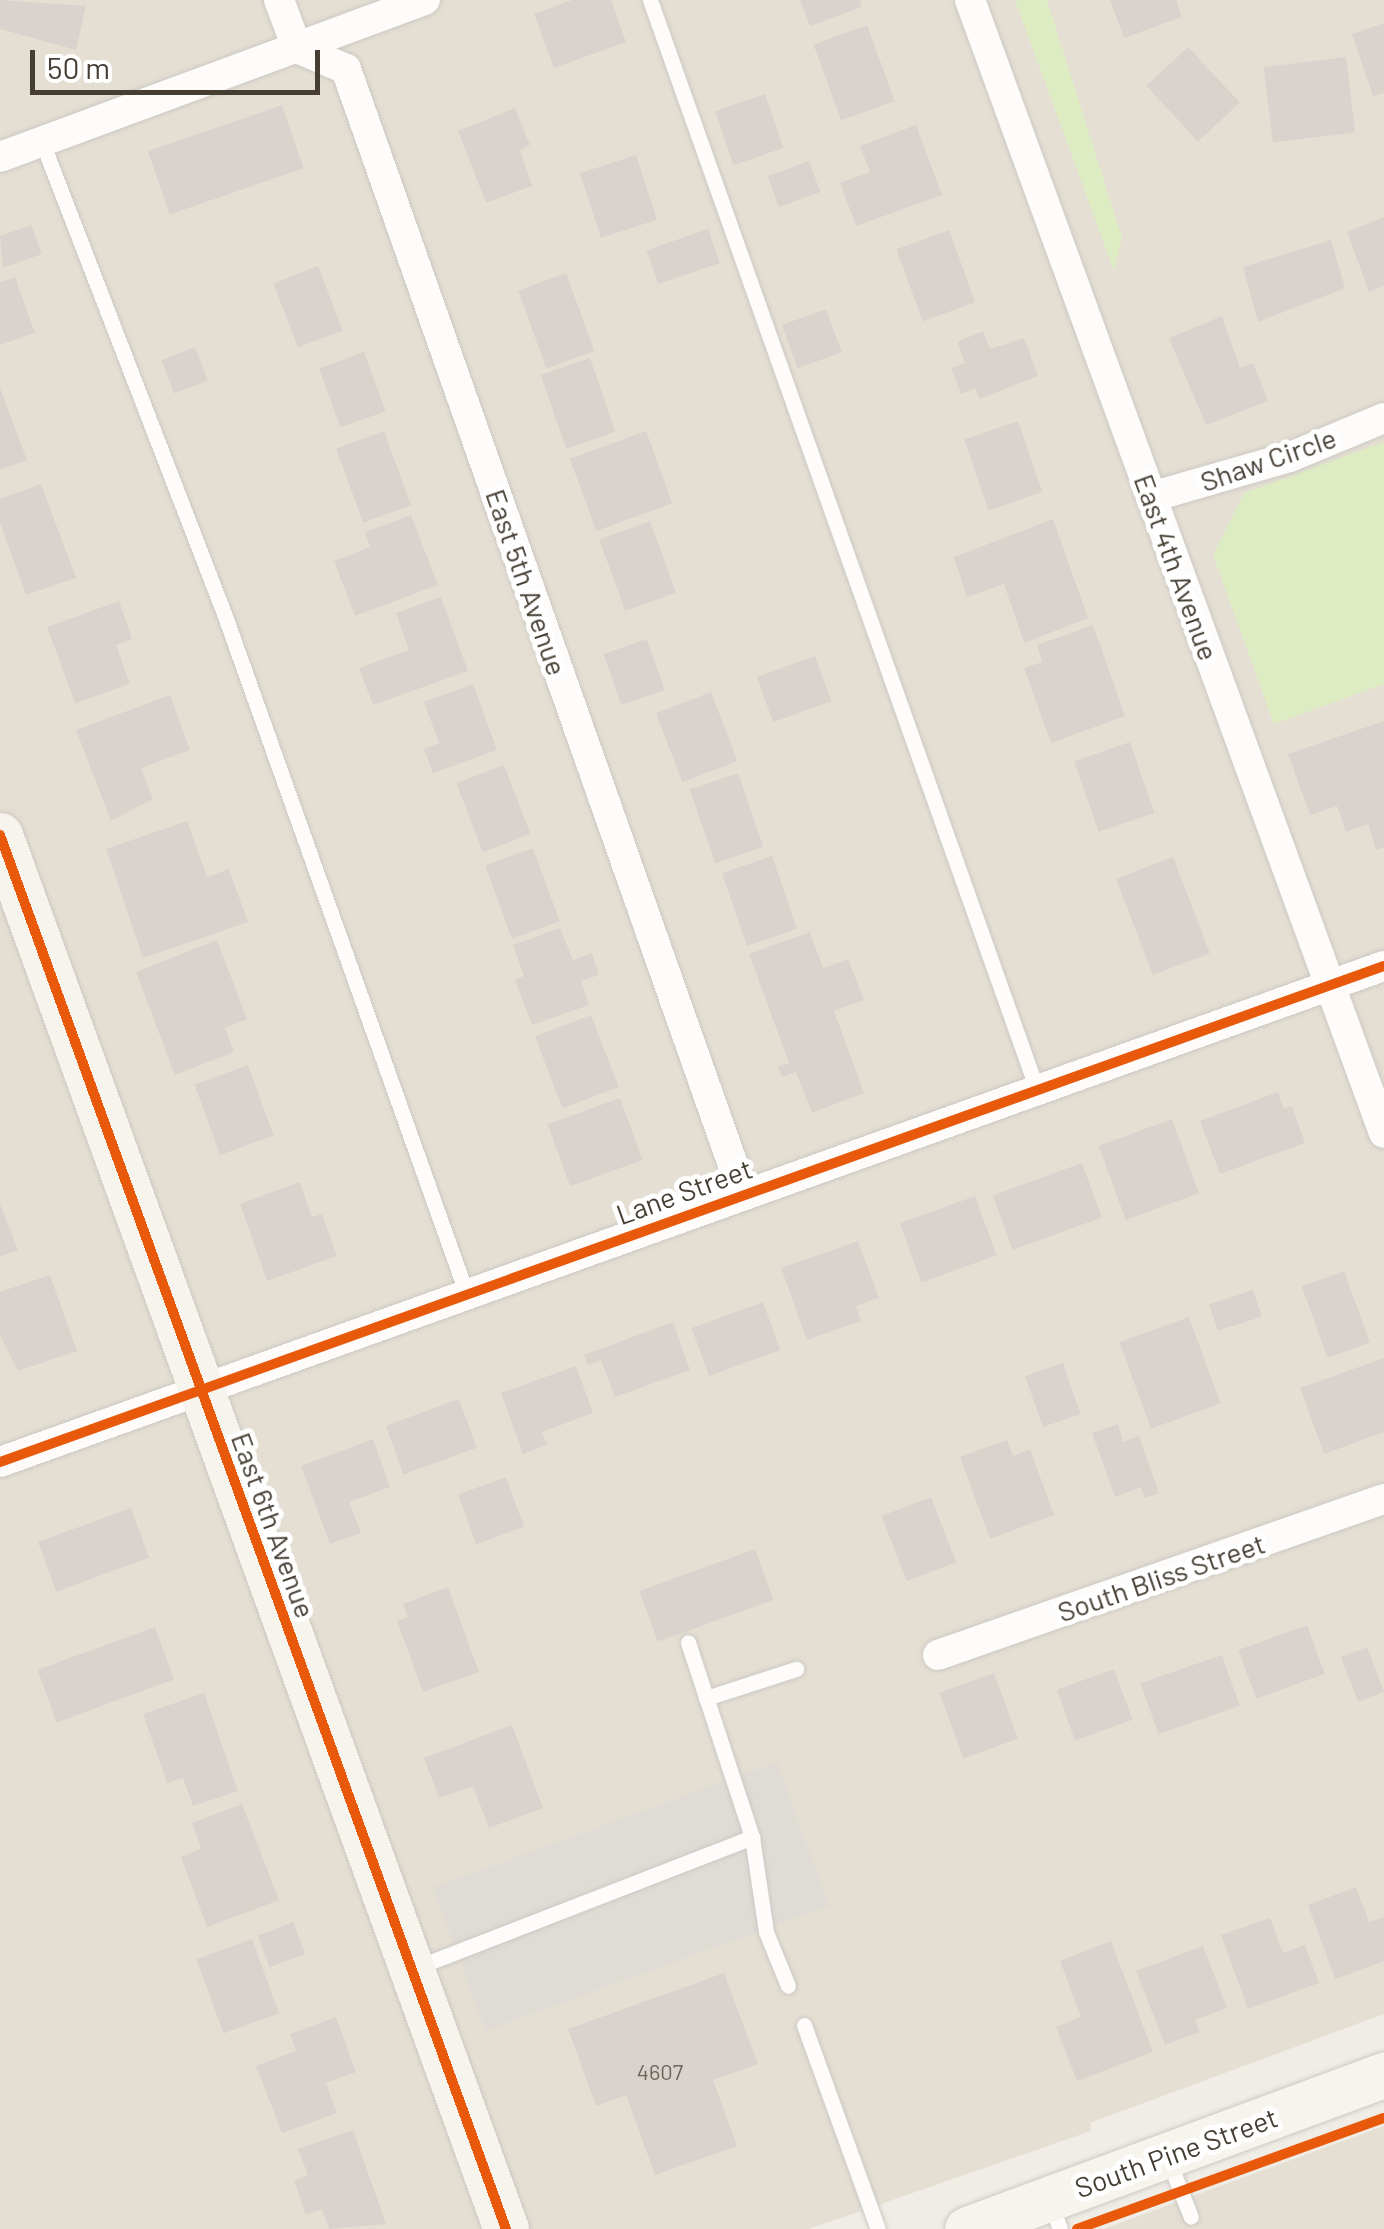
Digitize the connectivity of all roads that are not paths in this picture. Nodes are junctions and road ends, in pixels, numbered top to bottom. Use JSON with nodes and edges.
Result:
{"nodes":[{"id":1,"x":279,"y":0,"type":"edge"},
{"id":2,"x":425,"y":0,"type":"edge"},
{"id":3,"x":650,"y":0,"type":"edge"},
{"id":4,"x":970,"y":0,"type":"edge"},
{"id":5,"x":297,"y":48,"type":"junction"},
{"id":6,"x":42,"y":142,"type":"junction"},
{"id":7,"x":0,"y":158,"type":"edge"},
{"id":8,"x":1384,"y":418,"type":"edge"},
{"id":9,"x":1150,"y":497,"type":"junction"},
{"id":10,"x":0,"y":835,"type":"edge"},
{"id":11,"x":1384,"y":966,"type":"edge"},
{"id":12,"x":1332,"y":986,"type":"junction"},
{"id":13,"x":1037,"y":1090,"type":"junction"},
{"id":14,"x":1384,"y":1133,"type":"edge"},
{"id":15,"x":743,"y":1194,"type":"junction"},
{"id":16,"x":466,"y":1292,"type":"junction"},
{"id":17,"x":200,"y":1387,"type":"junction"},
{"id":18,"x":0,"y":1462,"type":"edge"},
{"id":19,"x":1384,"y":1498,"type":"edge"},
{"id":20,"x":688,"y":1642,"type":"dead end"},
{"id":21,"x":938,"y":1654,"type":"dead end"},
{"id":22,"x":796,"y":1669,"type":"dead end"},
{"id":23,"x":706,"y":1698,"type":"junction"},
{"id":24,"x":752,"y":1837,"type":"junction"},
{"id":25,"x":411,"y":1969,"type":"junction"},
{"id":26,"x":788,"y":1986,"type":"dead end"},
{"id":27,"x":804,"y":2025,"type":"dead end"},
{"id":28,"x":1384,"y":2074,"type":"edge"},
{"id":29,"x":1166,"y":2156,"type":"junction"},
{"id":30,"x":1055,"y":2214,"type":"edge"},
{"id":31,"x":1191,"y":2218,"type":"dead end"},
{"id":32,"x":506,"y":2229,"type":"edge"},
{"id":33,"x":878,"y":2229,"type":"edge"},
{"id":34,"x":967,"y":2229,"type":"edge"}],
"edges":[{"from":1,"to":5,"type":"street"},
{"from":2,"to":5,"type":"street"},
{"from":3,"to":13,"type":"lane"},
{"from":4,"to":9,"type":"street","name":"East 4th Avenue"},
{"from":5,"to":6,"type":"street"},
{"from":5,"to":15,"type":"street","name":"East 5th Avenue"},
{"from":6,"to":7,"type":"street"},
{"from":6,"to":16,"type":"lane"},
{"from":8,"to":9,"type":"street","name":"Shaw Circle"},
{"from":9,"to":12,"type":"street","name":"East 4th Avenue"},
{"from":10,"to":17,"type":"street","name":"East 6th Avenue"},
{"from":11,"to":12,"type":"street","name":"Lane Street"},
{"from":12,"to":13,"type":"street","name":"Lane Street"},
{"from":12,"to":14,"type":"street","name":"East 4th Avenue"},
{"from":13,"to":15,"type":"street","name":"Lane Street"},
{"from":15,"to":16,"type":"street","name":"Lane Street"},
{"from":16,"to":17,"type":"street","name":"Lane Street"},
{"from":17,"to":18,"type":"street","name":"Lane Street"},
{"from":17,"to":25,"type":"street","name":"East 6th Avenue"},
{"from":19,"to":21,"type":"street","name":"South Bliss Street"},
{"from":20,"to":23,"type":"lane"},
{"from":22,"to":23,"type":"lane"},
{"from":23,"to":24,"type":"lane"},
{"from":24,"to":25,"type":"lane"},
{"from":24,"to":26,"type":"lane"},
{"from":25,"to":32,"type":"street","name":"East 6th Avenue"},
{"from":27,"to":33,"type":"lane"},
{"from":28,"to":29,"type":"street","name":"South Pine Street"},
{"from":29,"to":30,"type":"street","name":"South Pine Street"},
{"from":29,"to":31,"type":"lane"},
{"from":30,"to":34,"type":"street","name":"South Pine Street"}]}
